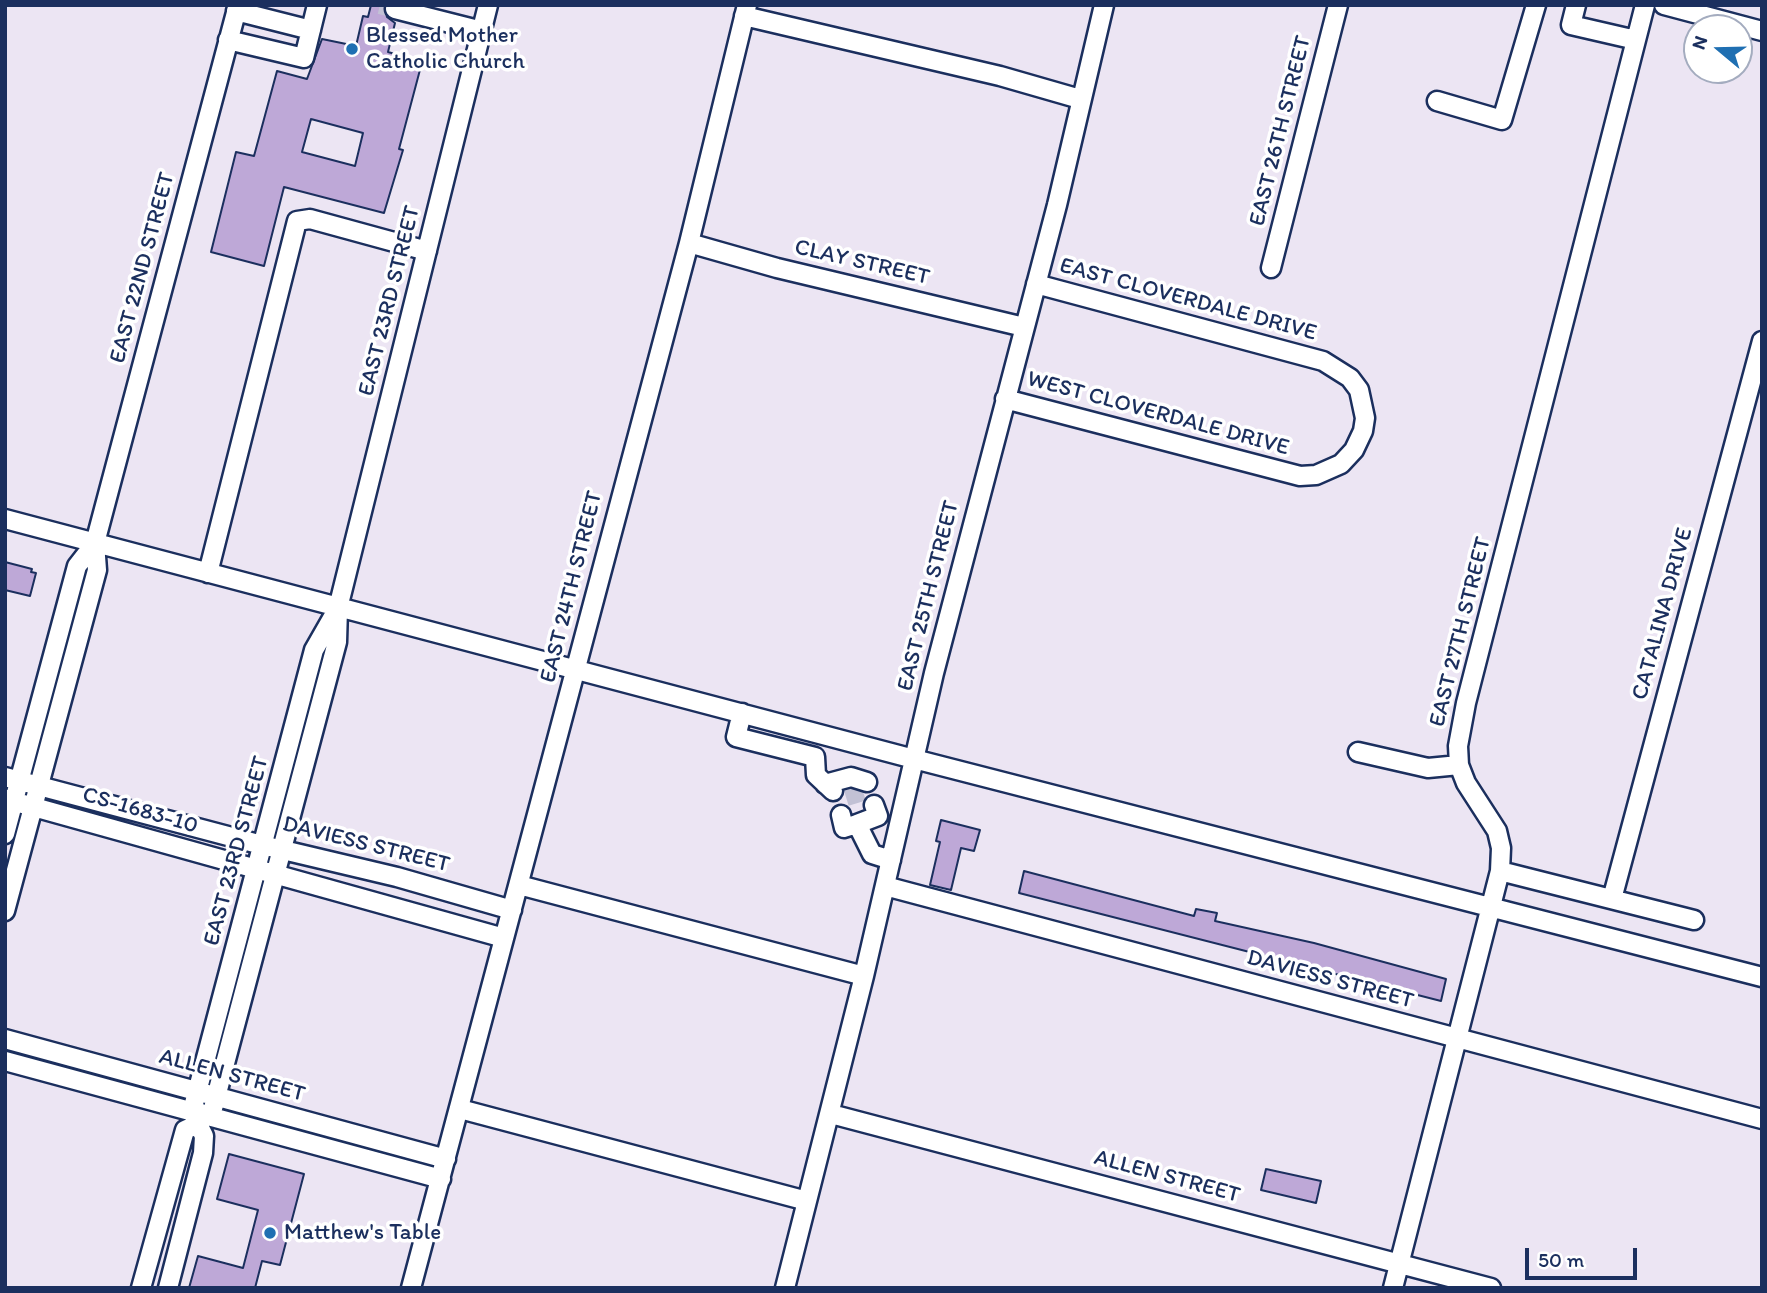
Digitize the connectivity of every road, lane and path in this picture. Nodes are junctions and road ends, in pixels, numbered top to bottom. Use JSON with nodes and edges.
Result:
{"nodes":[{"id":1,"x":317,"y":5,"type":"edge"},
{"id":2,"x":488,"y":5,"type":"edge"},
{"id":3,"x":1104,"y":5,"type":"edge"},
{"id":4,"x":1338,"y":5,"type":"edge"},
{"id":5,"x":1536,"y":5,"type":"edge"},
{"id":6,"x":1576,"y":5,"type":"edge"},
{"id":7,"x":1644,"y":5,"type":"edge"},
{"id":8,"x":1664,"y":5,"type":"edge"},
{"id":9,"x":237,"y":8,"type":"edge"},
{"id":10,"x":395,"y":9,"type":"dead end"},
{"id":11,"x":746,"y":11,"type":"edge"},
{"id":12,"x":311,"y":30,"type":"junction"},
{"id":13,"x":482,"y":31,"type":"junction"},
{"id":14,"x":1762,"y":31,"type":"edge"},
{"id":15,"x":228,"y":40,"type":"junction"},
{"id":16,"x":1636,"y":40,"type":"junction"},
{"id":17,"x":1080,"y":99,"type":"junction"},
{"id":18,"x":1437,"y":101,"type":"dead end"},
{"id":19,"x":690,"y":243,"type":"junction"},
{"id":20,"x":427,"y":251,"type":"junction"},
{"id":21,"x":1271,"y":268,"type":"dead end"},
{"id":22,"x":1036,"y":284,"type":"junction"},
{"id":23,"x":1024,"y":327,"type":"junction"},
{"id":24,"x":1762,"y":341,"type":"edge"},
{"id":25,"x":1005,"y":399,"type":"junction"},
{"id":26,"x":1363,"y":431,"type":"joint"},
{"id":27,"x":5,"y":519,"type":"edge"},
{"id":28,"x":95,"y":543,"type":"junction"},
{"id":29,"x":208,"y":573,"type":"junction"},
{"id":30,"x":338,"y":608,"type":"junction"},
{"id":31,"x":576,"y":670,"type":"junction"},
{"id":32,"x":742,"y":713,"type":"junction"},
{"id":33,"x":1359,"y":752,"type":"dead end"},
{"id":34,"x":914,"y":759,"type":"junction"},
{"id":35,"x":1459,"y":765,"type":"junction"},
{"id":36,"x":12,"y":779,"type":"edge"},
{"id":37,"x":844,"y":784,"type":"dead end"},
{"id":38,"x":39,"y":786,"type":"junction"},
{"id":39,"x":9,"y":800,"type":"edge"},
{"id":40,"x":34,"y":807,"type":"junction"},
{"id":41,"x":859,"y":815,"type":"tunnel mouth"},
{"id":42,"x":5,"y":834,"type":"edge"},
{"id":43,"x":262,"y":845,"type":"junction"},
{"id":44,"x":282,"y":850,"type":"junction"},
{"id":45,"x":891,"y":860,"type":"junction"},
{"id":46,"x":255,"y":869,"type":"junction"},
{"id":47,"x":1500,"y":872,"type":"junction"},
{"id":48,"x":276,"y":874,"type":"junction"},
{"id":49,"x":519,"y":885,"type":"junction"},
{"id":50,"x":885,"y":886,"type":"junction"},
{"id":51,"x":1612,"y":899,"type":"junction"},
{"id":52,"x":1491,"y":906,"type":"junction"},
{"id":53,"x":512,"y":910,"type":"junction"},
{"id":54,"x":5,"y":911,"type":"edge"},
{"id":55,"x":1694,"y":920,"type":"dead end"},
{"id":56,"x":504,"y":938,"type":"junction"},
{"id":57,"x":864,"y":976,"type":"junction"},
{"id":58,"x":1762,"y":977,"type":"edge"},
{"id":59,"x":5,"y":1039,"type":"edge"},
{"id":60,"x":1456,"y":1039,"type":"junction"},
{"id":61,"x":5,"y":1061,"type":"edge"},
{"id":62,"x":207,"y":1095,"type":"junction"},
{"id":63,"x":460,"y":1109,"type":"junction"},
{"id":64,"x":831,"y":1114,"type":"junction"},
{"id":65,"x":201,"y":1116,"type":"junction"},
{"id":66,"x":1762,"y":1119,"type":"edge"},
{"id":67,"x":446,"y":1159,"type":"junction"},
{"id":68,"x":441,"y":1179,"type":"junction"},
{"id":69,"x":807,"y":1201,"type":"junction"},
{"id":70,"x":1399,"y":1263,"type":"junction"},
{"id":71,"x":141,"y":1288,"type":"edge"},
{"id":72,"x":168,"y":1288,"type":"edge"},
{"id":73,"x":411,"y":1288,"type":"edge"},
{"id":74,"x":785,"y":1288,"type":"edge"},
{"id":75,"x":1393,"y":1288,"type":"edge"},
{"id":76,"x":1491,"y":1288,"type":"edge"}],
"edges":[{"from":1,"to":12,"type":"street"},
{"from":2,"to":13,"type":"street","name":"EAST 23RD STREET"},
{"from":3,"to":17,"type":"street","name":"EAST 25TH STREET"},
{"from":4,"to":21,"type":"street","name":"EAST 26TH STREET"},
{"from":5,"to":18,"type":"street"},
{"from":6,"to":16,"type":"street"},
{"from":7,"to":16,"type":"street","name":"EAST 27TH STREET"},
{"from":8,"to":14,"type":"street"},
{"from":9,"to":12,"type":"street"},
{"from":9,"to":15,"type":"street","name":"EAST 22ND STREET"},
{"from":10,"to":13,"type":"street"},
{"from":11,"to":17,"type":"street"},
{"from":11,"to":19,"type":"street","name":"EAST 24TH STREET"},
{"from":12,"to":15,"type":"street"},
{"from":13,"to":20,"type":"street","name":"EAST 23RD STREET"},
{"from":15,"to":28,"type":"street","name":"EAST 22ND STREET"},
{"from":16,"to":35,"type":"street","name":"EAST 27TH STREET"},
{"from":17,"to":22,"type":"street","name":"EAST 25TH STREET"},
{"from":19,"to":23,"type":"street","name":"CLAY STREET"},
{"from":19,"to":31,"type":"street","name":"EAST 24TH STREET"},
{"from":20,"to":29,"type":"street"},
{"from":20,"to":30,"type":"street","name":"EAST 23RD STREET"},
{"from":22,"to":23,"type":"street","name":"EAST 25TH STREET"},
{"from":22,"to":26,"type":"street","name":"EAST CLOVERDALE DRIVE"},
{"from":23,"to":25,"type":"street","name":"EAST 25TH STREET"},
{"from":24,"to":51,"type":"street","name":"CATALINA DRIVE"},
{"from":25,"to":26,"type":"street","name":"WEST CLOVERDALE DRIVE"},
{"from":25,"to":34,"type":"street","name":"EAST 25TH STREET"},
{"from":27,"to":28,"type":"street"},
{"from":28,"to":29,"type":"street"},
{"from":28,"to":36,"type":"street","name":"EAST 22ND STREET"},
{"from":28,"to":38,"type":"street","name":"EAST 22ND STREET"},
{"from":29,"to":30,"type":"street"},
{"from":30,"to":31,"type":"street"},
{"from":30,"to":43,"type":"street","name":"EAST 23RD STREET"},
{"from":30,"to":44,"type":"street","name":"EAST 23RD STREET"},
{"from":31,"to":32,"type":"street"},
{"from":31,"to":49,"type":"street","name":"EAST 24TH STREET"},
{"from":32,"to":34,"type":"street"},
{"from":32,"to":37,"type":"street"},
{"from":33,"to":35,"type":"street"},
{"from":34,"to":45,"type":"street","name":"EAST 25TH STREET"},
{"from":34,"to":52,"type":"street"},
{"from":35,"to":47,"type":"street","name":"EAST 27TH STREET"},
{"from":36,"to":38,"type":"street","name":"DAVIESS STREET"},
{"from":36,"to":39,"type":"street","name":"EAST 22ND STREET"},
{"from":38,"to":40,"type":"street","name":"EAST 22ND STREET"},
{"from":38,"to":43,"type":"street","name":"DAVIESS STREET"},
{"from":39,"to":40,"type":"street","name":"CS-1683-10"},
{"from":39,"to":42,"type":"street","name":"EAST 22ND STREET"},
{"from":40,"to":46,"type":"street","name":"CS-1683-10"},
{"from":40,"to":54,"type":"street","name":"EAST 22ND STREET"},
{"from":41,"to":45,"type":"street"},
{"from":43,"to":44,"type":"street","name":"DAVIESS STREET"},
{"from":43,"to":46,"type":"street","name":"EAST 23RD STREET"},
{"from":44,"to":48,"type":"street","name":"EAST 23RD STREET"},
{"from":44,"to":53,"type":"street","name":"DAVIESS STREET"},
{"from":45,"to":50,"type":"street","name":"EAST 25TH STREET"},
{"from":46,"to":48,"type":"street","name":"CS-1683-10"},
{"from":46,"to":62,"type":"street","name":"EAST 23RD STREET"},
{"from":47,"to":51,"type":"street"},
{"from":47,"to":52,"type":"street","name":"EAST 27TH STREET"},
{"from":48,"to":56,"type":"street","name":"CS-1683-10"},
{"from":48,"to":62,"type":"street","name":"EAST 23RD STREET"},
{"from":49,"to":53,"type":"street","name":"EAST 24TH STREET"},
{"from":49,"to":57,"type":"street"},
{"from":50,"to":57,"type":"street","name":"EAST 25TH STREET"},
{"from":50,"to":60,"type":"street","name":"DAVIESS STREET"},
{"from":51,"to":55,"type":"street"},
{"from":52,"to":58,"type":"street"},
{"from":52,"to":60,"type":"street","name":"EAST 27TH STREET"},
{"from":53,"to":56,"type":"street","name":"EAST 24TH STREET"},
{"from":56,"to":63,"type":"street","name":"EAST 24TH STREET"},
{"from":57,"to":64,"type":"street","name":"EAST 25TH STREET"},
{"from":59,"to":62,"type":"street","name":"ALLEN STREET"},
{"from":60,"to":66,"type":"street","name":"DAVIESS STREET"},
{"from":60,"to":70,"type":"street","name":"EAST 27TH STREET"},
{"from":61,"to":65,"type":"street","name":"ALLEN STREET"},
{"from":62,"to":65,"type":"street","name":"EAST 23RD STREET"},
{"from":62,"to":67,"type":"street","name":"ALLEN STREET"},
{"from":63,"to":67,"type":"street","name":"EAST 24TH STREET"},
{"from":63,"to":69,"type":"street"},
{"from":64,"to":69,"type":"street","name":"EAST 25TH STREET"},
{"from":64,"to":70,"type":"street","name":"ALLEN STREET"},
{"from":65,"to":68,"type":"street","name":"ALLEN STREET"},
{"from":65,"to":71,"type":"street"},
{"from":65,"to":72,"type":"street"},
{"from":67,"to":68,"type":"street","name":"EAST 24TH STREET"},
{"from":68,"to":73,"type":"street","name":"EAST 24TH STREET"},
{"from":69,"to":74,"type":"street","name":"EAST 25TH STREET"},
{"from":70,"to":75,"type":"street","name":"EAST 27TH STREET"},
{"from":70,"to":76,"type":"street","name":"ALLEN STREET"}]}
